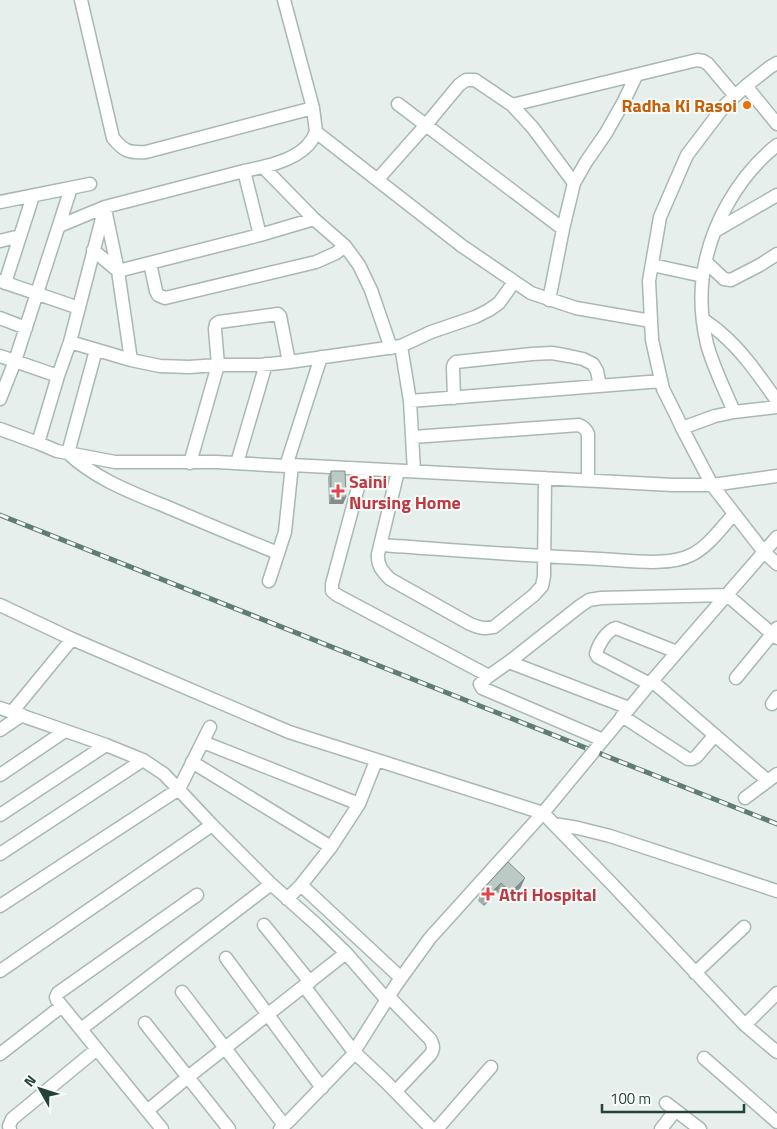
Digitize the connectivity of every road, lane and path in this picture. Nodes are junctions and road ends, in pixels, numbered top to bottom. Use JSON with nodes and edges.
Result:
{"nodes":[{"id":1,"x":81,"y":0,"type":"edge"},
{"id":2,"x":284,"y":0,"type":"edge"},
{"id":3,"x":777,"y":64,"type":"edge"},
{"id":4,"x":636,"y":76,"type":"junction"},
{"id":5,"x":746,"y":86,"type":"junction"},
{"id":6,"x":735,"y":96,"type":"junction"},
{"id":7,"x":398,"y":104,"type":"dead end"},
{"id":8,"x":512,"y":105,"type":"junction"},
{"id":9,"x":313,"y":108,"type":"junction"},
{"id":10,"x":777,"y":124,"type":"edge"},
{"id":11,"x":426,"y":126,"type":"junction"},
{"id":12,"x":316,"y":132,"type":"junction"},
{"id":13,"x":777,"y":145,"type":"edge"},
{"id":14,"x":263,"y":167,"type":"junction"},
{"id":15,"x":244,"y":171,"type":"junction"},
{"id":16,"x":378,"y":179,"type":"junction"},
{"id":17,"x":574,"y":183,"type":"junction"},
{"id":18,"x":90,"y":184,"type":"dead end"},
{"id":19,"x":71,"y":188,"type":"junction"},
{"id":20,"x":777,"y":195,"type":"edge"},
{"id":21,"x":33,"y":196,"type":"junction"},
{"id":22,"x":0,"y":202,"type":"edge"},
{"id":23,"x":105,"y":207,"type":"junction"},
{"id":24,"x":314,"y":219,"type":"junction"},
{"id":25,"x":60,"y":226,"type":"junction"},
{"id":26,"x":563,"y":229,"type":"junction"},
{"id":27,"x":715,"y":231,"type":"junction"},
{"id":28,"x":260,"y":235,"type":"junction"},
{"id":29,"x":20,"y":236,"type":"junction"},
{"id":30,"x":0,"y":241,"type":"edge"},
{"id":31,"x":345,"y":246,"type":"junction"},
{"id":32,"x":93,"y":250,"type":"junction"},
{"id":33,"x":777,"y":254,"type":"edge"},
{"id":34,"x":706,"y":262,"type":"junction"},
{"id":35,"x":150,"y":263,"type":"junction"},
{"id":36,"x":652,"y":265,"type":"junction"},
{"id":37,"x":118,"y":271,"type":"junction"},
{"id":38,"x":702,"y":276,"type":"junction"},
{"id":39,"x":2,"y":282,"type":"edge"},
{"id":40,"x":514,"y":282,"type":"junction"},
{"id":41,"x":38,"y":294,"type":"junction"},
{"id":42,"x":549,"y":300,"type":"junction"},
{"id":43,"x":79,"y":308,"type":"junction"},
{"id":44,"x":0,"y":318,"type":"edge"},
{"id":45,"x":703,"y":320,"type":"junction"},
{"id":46,"x":651,"y":321,"type":"junction"},
{"id":47,"x":26,"y":328,"type":"junction"},
{"id":48,"x":70,"y":342,"type":"junction"},
{"id":49,"x":396,"y":347,"type":"junction"},
{"id":50,"x":96,"y":350,"type":"junction"},
{"id":51,"x":0,"y":356,"type":"edge"},
{"id":52,"x":321,"y":357,"type":"junction"},
{"id":53,"x":130,"y":360,"type":"junction"},
{"id":54,"x":16,"y":361,"type":"junction"},
{"id":55,"x":289,"y":362,"type":"junction"},
{"id":56,"x":266,"y":364,"type":"junction"},
{"id":57,"x":218,"y":365,"type":"junction"},
{"id":58,"x":58,"y":376,"type":"junction"},
{"id":59,"x":661,"y":381,"type":"junction"},
{"id":60,"x":600,"y":386,"type":"junction"},
{"id":61,"x":1,"y":391,"type":"edge"},
{"id":62,"x":454,"y":398,"type":"junction"},
{"id":63,"x":410,"y":401,"type":"junction"},
{"id":64,"x":777,"y":401,"type":"edge"},
{"id":65,"x":777,"y":407,"type":"edge"},
{"id":66,"x":734,"y":412,"type":"junction"},
{"id":67,"x":682,"y":428,"type":"junction"},
{"id":68,"x":0,"y":429,"type":"edge"},
{"id":69,"x":413,"y":437,"type":"junction"},
{"id":70,"x":38,"y":443,"type":"junction"},
{"id":71,"x":68,"y":453,"type":"junction"},
{"id":72,"x":190,"y":462,"type":"junction"},
{"id":73,"x":237,"y":463,"type":"junction"},
{"id":74,"x":289,"y":466,"type":"junction"},
{"id":75,"x":363,"y":469,"type":"junction"},
{"id":76,"x":398,"y":471,"type":"junction"},
{"id":77,"x":414,"y":471,"type":"junction"},
{"id":78,"x":777,"y":476,"type":"edge"},
{"id":79,"x":545,"y":478,"type":"junction"},
{"id":80,"x":588,"y":480,"type":"junction"},
{"id":81,"x":712,"y":485,"type":"junction"},
{"id":82,"x":734,"y":514,"type":"junction"},
{"id":83,"x":777,"y":537,"type":"edge"},
{"id":84,"x":381,"y":545,"type":"junction"},
{"id":85,"x":764,"y":552,"type":"junction"},
{"id":86,"x":278,"y":554,"type":"junction"},
{"id":87,"x":544,"y":557,"type":"junction"},
{"id":88,"x":777,"y":564,"type":"edge"},
{"id":89,"x":268,"y":581,"type":"dead end"},
{"id":90,"x":727,"y":595,"type":"junction"},
{"id":91,"x":0,"y":606,"type":"edge"},
{"id":92,"x":775,"y":633,"type":"edge"},
{"id":93,"x":72,"y":639,"type":"junction"},
{"id":94,"x":677,"y":652,"type":"junction"},
{"id":95,"x":509,"y":662,"type":"junction"},
{"id":96,"x":489,"y":676,"type":"junction"},
{"id":97,"x":736,"y":678,"type":"dead end"},
{"id":98,"x":651,"y":683,"type":"junction"},
{"id":99,"x":11,"y":712,"type":"edge"},
{"id":100,"x":626,"y":712,"type":"junction"},
{"id":101,"x":210,"y":727,"type":"dead end"},
{"id":102,"x":0,"y":730,"type":"edge"},
{"id":103,"x":65,"y":731,"type":"junction"},
{"id":104,"x":715,"y":735,"type":"junction"},
{"id":105,"x":603,"y":741,"type":"junction"},
{"id":106,"x":203,"y":742,"type":"junction"},
{"id":107,"x":106,"y":745,"type":"junction"},
{"id":108,"x":142,"y":760,"type":"junction"},
{"id":109,"x":376,"y":760,"type":"junction"},
{"id":110,"x":192,"y":762,"type":"junction"},
{"id":111,"x":0,"y":775,"type":"edge"},
{"id":112,"x":772,"y":777,"type":"edge"},
{"id":113,"x":179,"y":789,"type":"junction"},
{"id":114,"x":746,"y":798,"type":"dead end"},
{"id":115,"x":358,"y":804,"type":"junction"},
{"id":116,"x":543,"y":813,"type":"junction"},
{"id":117,"x":0,"y":815,"type":"edge"},
{"id":118,"x":554,"y":824,"type":"junction"},
{"id":119,"x":212,"y":825,"type":"junction"},
{"id":120,"x":332,"y":847,"type":"junction"},
{"id":121,"x":0,"y":854,"type":"edge"},
{"id":122,"x":271,"y":884,"type":"junction"},
{"id":123,"x":302,"y":885,"type":"junction"},
{"id":124,"x":777,"y":891,"type":"edge"},
{"id":125,"x":196,"y":895,"type":"dead end"},
{"id":126,"x":287,"y":899,"type":"junction"},
{"id":127,"x":0,"y":906,"type":"edge"},
{"id":128,"x":264,"y":925,"type":"dead end"},
{"id":129,"x":744,"y":927,"type":"dead end"},
{"id":130,"x":346,"y":954,"type":"junction"},
{"id":131,"x":226,"y":958,"type":"dead end"},
{"id":132,"x":0,"y":971,"type":"edge"},
{"id":133,"x":695,"y":973,"type":"junction"},
{"id":134,"x":401,"y":978,"type":"junction"},
{"id":135,"x":307,"y":984,"type":"junction"},
{"id":136,"x":182,"y":992,"type":"dead end"},
{"id":137,"x":777,"y":993,"type":"edge"},
{"id":138,"x":388,"y":998,"type":"junction"},
{"id":139,"x":62,"y":1006,"type":"junction"},
{"id":140,"x":268,"y":1015,"type":"junction"},
{"id":141,"x":145,"y":1023,"type":"dead end"},
{"id":142,"x":745,"y":1026,"type":"junction"},
{"id":143,"x":81,"y":1030,"type":"junction"},
{"id":144,"x":225,"y":1048,"type":"junction"},
{"id":145,"x":97,"y":1049,"type":"junction"},
{"id":146,"x":354,"y":1052,"type":"junction"},
{"id":147,"x":777,"y":1052,"type":"edge"},
{"id":148,"x":0,"y":1054,"type":"edge"},
{"id":149,"x":704,"y":1058,"type":"dead end"},
{"id":150,"x":491,"y":1068,"type":"dead end"},
{"id":151,"x":188,"y":1077,"type":"junction"},
{"id":152,"x":322,"y":1088,"type":"junction"},
{"id":153,"x":396,"y":1091,"type":"junction"},
{"id":154,"x":147,"y":1111,"type":"junction"},
{"id":155,"x":775,"y":1116,"type":"edge"},
{"id":156,"x":282,"y":1127,"type":"edge"},
{"id":157,"x":432,"y":1128,"type":"edge"},
{"id":158,"x":10,"y":1129,"type":"edge"},
{"id":159,"x":162,"y":1129,"type":"edge"},
{"id":160,"x":229,"y":1129,"type":"edge"},
{"id":161,"x":661,"y":1129,"type":"edge"},
{"id":162,"x":700,"y":1129,"type":"edge"}],
"edges":[{"from":1,"to":9,"type":"street"},
{"from":2,"to":9,"type":"street"},
{"from":3,"to":5,"type":"street"},
{"from":4,"to":6,"type":"street"},
{"from":4,"to":8,"type":"street"},
{"from":4,"to":17,"type":"street"},
{"from":5,"to":6,"type":"street"},
{"from":5,"to":10,"type":"street"},
{"from":6,"to":36,"type":"street"},
{"from":7,"to":11,"type":"street"},
{"from":8,"to":11,"type":"street"},
{"from":8,"to":17,"type":"street"},
{"from":9,"to":12,"type":"street"},
{"from":11,"to":16,"type":"street"},
{"from":11,"to":26,"type":"street"},
{"from":12,"to":14,"type":"street"},
{"from":12,"to":16,"type":"street"},
{"from":13,"to":27,"type":"street"},
{"from":14,"to":15,"type":"street"},
{"from":14,"to":24,"type":"street"},
{"from":15,"to":23,"type":"street"},
{"from":15,"to":28,"type":"street"},
{"from":16,"to":40,"type":"street"},
{"from":17,"to":26,"type":"street"},
{"from":18,"to":19,"type":"street"},
{"from":19,"to":21,"type":"street"},
{"from":19,"to":25,"type":"street"},
{"from":20,"to":27,"type":"street"},
{"from":21,"to":22,"type":"street"},
{"from":21,"to":29,"type":"street"},
{"from":23,"to":25,"type":"street"},
{"from":23,"to":32,"type":"street"},
{"from":23,"to":37,"type":"street"},
{"from":24,"to":28,"type":"street"},
{"from":24,"to":31,"type":"street"},
{"from":25,"to":41,"type":"street"},
{"from":26,"to":42,"type":"street"},
{"from":27,"to":34,"type":"street"},
{"from":28,"to":35,"type":"street"},
{"from":29,"to":30,"type":"street"},
{"from":29,"to":39,"type":"street"},
{"from":31,"to":35,"type":"street"},
{"from":31,"to":49,"type":"street"},
{"from":32,"to":37,"type":"street"},
{"from":32,"to":43,"type":"street"},
{"from":33,"to":34,"type":"street"},
{"from":34,"to":38,"type":"street"},
{"from":35,"to":37,"type":"street"},
{"from":36,"to":38,"type":"street"},
{"from":36,"to":46,"type":"street"},
{"from":37,"to":53,"type":"street"},
{"from":38,"to":45,"type":"street"},
{"from":39,"to":41,"type":"street"},
{"from":40,"to":42,"type":"street"},
{"from":40,"to":49,"type":"street"},
{"from":41,"to":43,"type":"street"},
{"from":41,"to":47,"type":"street"},
{"from":42,"to":46,"type":"street"},
{"from":43,"to":48,"type":"street"},
{"from":44,"to":47,"type":"street"},
{"from":45,"to":64,"type":"street"},
{"from":45,"to":66,"type":"street"},
{"from":46,"to":59,"type":"street"},
{"from":47,"to":54,"type":"street"},
{"from":48,"to":50,"type":"street"},
{"from":48,"to":58,"type":"street"},
{"from":49,"to":52,"type":"street"},
{"from":49,"to":63,"type":"street"},
{"from":50,"to":53,"type":"street"},
{"from":50,"to":71,"type":"street"},
{"from":51,"to":54,"type":"street"},
{"from":52,"to":55,"type":"street"},
{"from":52,"to":74,"type":"street"},
{"from":53,"to":57,"type":"street"},
{"from":54,"to":58,"type":"street"},
{"from":54,"to":61,"type":"street"},
{"from":55,"to":56,"type":"street"},
{"from":55,"to":57,"type":"street"},
{"from":56,"to":57,"type":"street"},
{"from":56,"to":73,"type":"street"},
{"from":57,"to":72,"type":"street"},
{"from":58,"to":70,"type":"street"},
{"from":59,"to":60,"type":"street"},
{"from":59,"to":67,"type":"street"},
{"from":60,"to":62,"type":"street"},
{"from":60,"to":62,"type":"street"},
{"from":62,"to":63,"type":"street"},
{"from":63,"to":69,"type":"street"},
{"from":65,"to":66,"type":"street"},
{"from":66,"to":67,"type":"street"},
{"from":67,"to":81,"type":"street"},
{"from":68,"to":70,"type":"street"},
{"from":69,"to":77,"type":"street"},
{"from":69,"to":80,"type":"street"},
{"from":70,"to":71,"type":"street"},
{"from":71,"to":72,"type":"street"},
{"from":71,"to":86,"type":"street"},
{"from":72,"to":73,"type":"street"},
{"from":73,"to":74,"type":"street"},
{"from":74,"to":75,"type":"street"},
{"from":74,"to":86,"type":"street"},
{"from":75,"to":76,"type":"street"},
{"from":75,"to":96,"type":"street"},
{"from":76,"to":77,"type":"street"},
{"from":76,"to":84,"type":"street"},
{"from":77,"to":79,"type":"street"},
{"from":78,"to":81,"type":"street"},
{"from":79,"to":80,"type":"street"},
{"from":79,"to":87,"type":"street"},
{"from":80,"to":81,"type":"street"},
{"from":81,"to":82,"type":"street"},
{"from":82,"to":85,"type":"street"},
{"from":82,"to":87,"type":"street"},
{"from":83,"to":85,"type":"street"},
{"from":84,"to":87,"type":"street"},
{"from":84,"to":87,"type":"street"},
{"from":85,"to":88,"type":"street"},
{"from":85,"to":90,"type":"street"},
{"from":86,"to":89,"type":"street"},
{"from":90,"to":92,"type":"street"},
{"from":90,"to":94,"type":"street"},
{"from":90,"to":95,"type":"street"},
{"from":91,"to":93,"type":"street"},
{"from":92,"to":97,"type":"street"},
{"from":93,"to":99,"type":"street"},
{"from":93,"to":109,"type":"street"},
{"from":94,"to":98,"type":"street"},
{"from":94,"to":98,"type":"street"},
{"from":95,"to":96,"type":"street"},
{"from":95,"to":100,"type":"street"},
{"from":96,"to":105,"type":"street"},
{"from":98,"to":100,"type":"street"},
{"from":98,"to":104,"type":"street"},
{"from":99,"to":102,"type":"street"},
{"from":99,"to":103,"type":"street"},
{"from":100,"to":104,"type":"street"},
{"from":100,"to":105,"type":"street"},
{"from":101,"to":106,"type":"street"},
{"from":103,"to":107,"type":"street"},
{"from":103,"to":111,"type":"street"},
{"from":104,"to":112,"type":"street"},
{"from":105,"to":116,"type":"street","bridge":true},
{"from":106,"to":110,"type":"street"},
{"from":106,"to":115,"type":"street"},
{"from":107,"to":108,"type":"street"},
{"from":107,"to":117,"type":"street"},
{"from":108,"to":113,"type":"street"},
{"from":108,"to":121,"type":"street"},
{"from":109,"to":115,"type":"street"},
{"from":109,"to":116,"type":"street"},
{"from":110,"to":113,"type":"street"},
{"from":110,"to":120,"type":"street"},
{"from":112,"to":114,"type":"street"},
{"from":113,"to":119,"type":"street"},
{"from":113,"to":127,"type":"street"},
{"from":115,"to":120,"type":"street"},
{"from":116,"to":118,"type":"street"},
{"from":116,"to":134,"type":"street"},
{"from":118,"to":124,"type":"street"},
{"from":118,"to":133,"type":"street"},
{"from":119,"to":122,"type":"street"},
{"from":119,"to":132,"type":"street"},
{"from":120,"to":123,"type":"street"},
{"from":122,"to":126,"type":"street"},
{"from":122,"to":143,"type":"street"},
{"from":123,"to":126,"type":"street"},
{"from":123,"to":134,"type":"street"},
{"from":125,"to":139,"type":"street"},
{"from":126,"to":130,"type":"street"},
{"from":128,"to":135,"type":"street"},
{"from":129,"to":133,"type":"street"},
{"from":130,"to":135,"type":"street"},
{"from":130,"to":138,"type":"street"},
{"from":131,"to":140,"type":"street"},
{"from":133,"to":142,"type":"street"},
{"from":134,"to":138,"type":"street"},
{"from":135,"to":140,"type":"street"},
{"from":135,"to":146,"type":"street"},
{"from":136,"to":144,"type":"street"},
{"from":137,"to":142,"type":"street"},
{"from":138,"to":146,"type":"street"},
{"from":138,"to":153,"type":"street"},
{"from":139,"to":143,"type":"street"},
{"from":139,"to":148,"type":"street"},
{"from":140,"to":144,"type":"street"},
{"from":140,"to":152,"type":"street"},
{"from":141,"to":151,"type":"street"},
{"from":142,"to":147,"type":"street"},
{"from":143,"to":145,"type":"street"},
{"from":144,"to":151,"type":"street"},
{"from":144,"to":156,"type":"street"},
{"from":145,"to":154,"type":"street"},
{"from":145,"to":158,"type":"street"},
{"from":146,"to":152,"type":"street"},
{"from":146,"to":153,"type":"street"},
{"from":149,"to":155,"type":"street"},
{"from":150,"to":157,"type":"street"},
{"from":151,"to":154,"type":"street"},
{"from":151,"to":160,"type":"street"},
{"from":152,"to":156,"type":"street"},
{"from":153,"to":157,"type":"street"},
{"from":154,"to":159,"type":"street"},
{"from":161,"to":162,"type":"street"}]}
